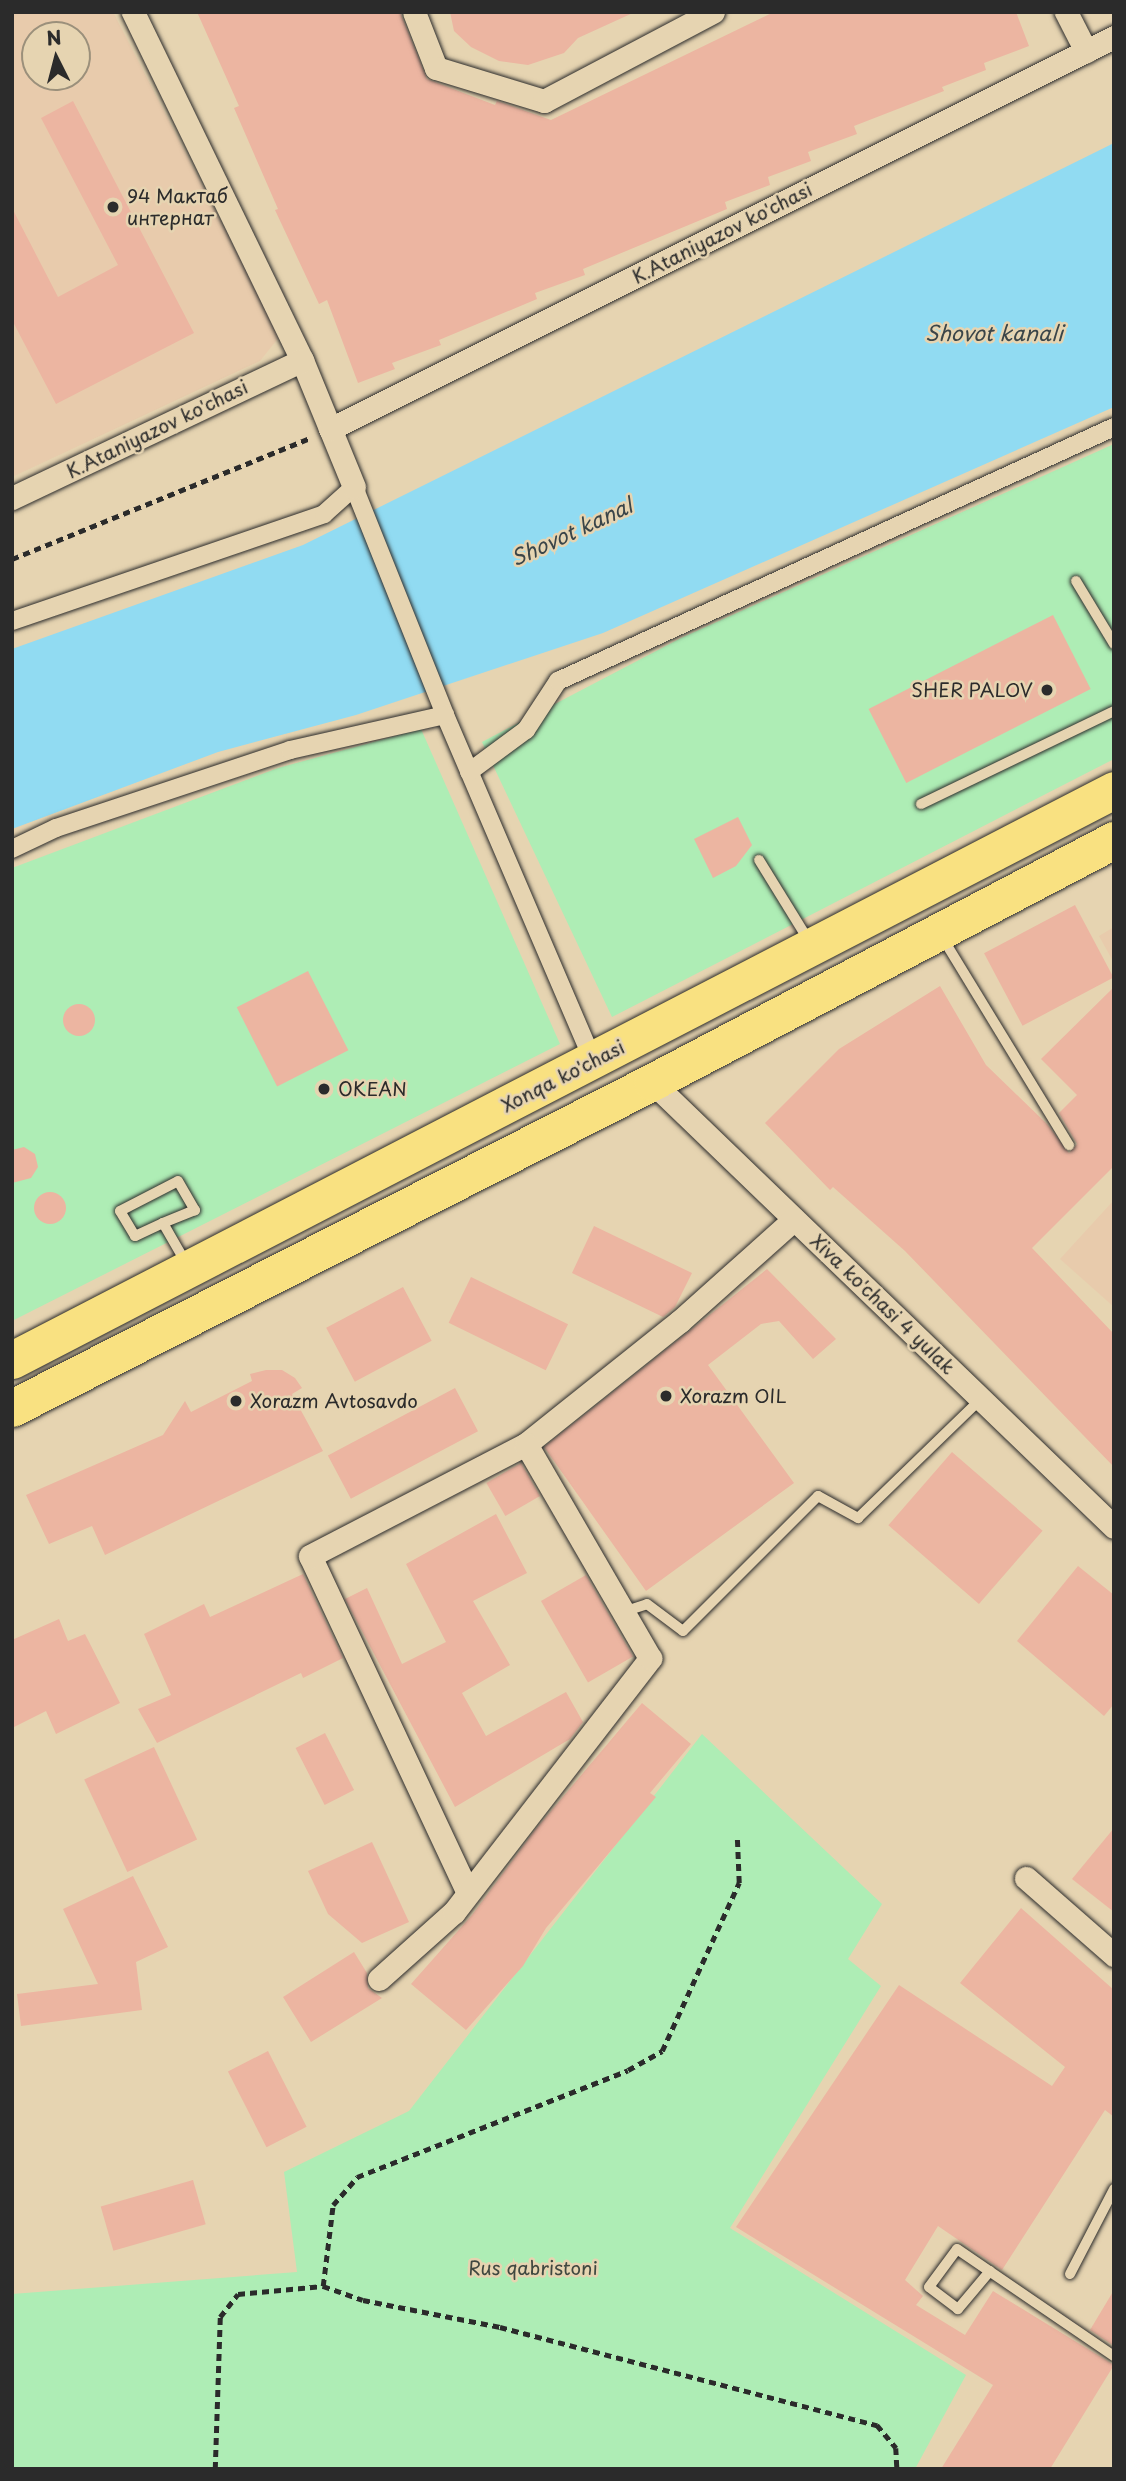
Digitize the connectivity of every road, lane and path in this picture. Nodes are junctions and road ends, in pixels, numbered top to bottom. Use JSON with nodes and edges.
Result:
{"nodes":[{"id":1,"x":133,"y":12,"type":"edge"},
{"id":2,"x":414,"y":12,"type":"edge"},
{"id":3,"x":713,"y":12,"type":"edge"},
{"id":4,"x":1066,"y":12,"type":"edge"},
{"id":5,"x":1114,"y":37,"type":"edge"},
{"id":6,"x":1086,"y":51,"type":"junction"},
{"id":7,"x":302,"y":360,"type":"junction"},
{"id":8,"x":1114,"y":426,"type":"edge"},
{"id":9,"x":330,"y":429,"type":"junction"},
{"id":10,"x":354,"y":487,"type":"junction"},
{"id":11,"x":12,"y":498,"type":"edge"},
{"id":12,"x":12,"y":559,"type":"edge"},
{"id":13,"x":1076,"y":581,"type":"dead end"},
{"id":14,"x":12,"y":621,"type":"edge"},
{"id":15,"x":1114,"y":644,"type":"edge"},
{"id":16,"x":1114,"y":711,"type":"edge"},
{"id":17,"x":445,"y":715,"type":"junction"},
{"id":18,"x":470,"y":772,"type":"junction"},
{"id":19,"x":1114,"y":790,"type":"edge"},
{"id":20,"x":921,"y":804,"type":"dead end"},
{"id":21,"x":1114,"y":840,"type":"edge"},
{"id":22,"x":12,"y":849,"type":"edge"},
{"id":23,"x":759,"y":860,"type":"dead end"},
{"id":24,"x":939,"y":932,"type":"junction"},
{"id":25,"x":813,"y":947,"type":"junction"},
{"id":26,"x":593,"y":1060,"type":"junction"},
{"id":27,"x":652,"y":1082,"type":"junction"},
{"id":28,"x":1069,"y":1144,"type":"dead end"},
{"id":29,"x":794,"y":1219,"type":"junction"},
{"id":30,"x":163,"y":1223,"type":"junction"},
{"id":31,"x":189,"y":1269,"type":"junction"},
{"id":32,"x":12,"y":1360,"type":"edge"},
{"id":33,"x":981,"y":1399,"type":"junction"},
{"id":34,"x":12,"y":1408,"type":"edge"},
{"id":35,"x":526,"y":1444,"type":"junction"},
{"id":36,"x":1114,"y":1527,"type":"edge"},
{"id":37,"x":623,"y":1612,"type":"junction"},
{"id":38,"x":737,"y":1835,"type":"dead end"},
{"id":39,"x":1026,"y":1878,"type":"dead end"},
{"id":40,"x":468,"y":1893,"type":"junction"},
{"id":41,"x":1114,"y":1955,"type":"edge"},
{"id":42,"x":379,"y":1979,"type":"dead end"},
{"id":43,"x":1114,"y":2189,"type":"edge"},
{"id":44,"x":990,"y":2271,"type":"junction"},
{"id":45,"x":1070,"y":2274,"type":"dead end"},
{"id":46,"x":323,"y":2287,"type":"junction"},
{"id":47,"x":1114,"y":2356,"type":"edge"},
{"id":48,"x":215,"y":2469,"type":"edge"},
{"id":49,"x":897,"y":2469,"type":"edge"}],
"edges":[{"from":1,"to":7,"type":"street"},
{"from":2,"to":3,"type":"street"},
{"from":4,"to":6,"type":"street"},
{"from":5,"to":6,"type":"street","name":"K.Ataniyazov ko'chasi"},
{"from":6,"to":9,"type":"street","name":"K.Ataniyazov ko'chasi"},
{"from":7,"to":9,"type":"street"},
{"from":7,"to":11,"type":"street","name":"K.Ataniyazov ko'chasi"},
{"from":8,"to":18,"type":"street"},
{"from":9,"to":10,"type":"street"},
{"from":9,"to":12,"type":"path"},
{"from":10,"to":14,"type":"street"},
{"from":10,"to":17,"type":"street"},
{"from":13,"to":15,"type":"lane"},
{"from":16,"to":20,"type":"lane"},
{"from":17,"to":18,"type":"street"},
{"from":17,"to":22,"type":"street"},
{"from":18,"to":26,"type":"street"},
{"from":19,"to":25,"type":"main road","name":"Xonqa ko'chasi"},
{"from":21,"to":24,"type":"main road"},
{"from":23,"to":25,"type":"lane"},
{"from":24,"to":27,"type":"main road"},
{"from":24,"to":28,"type":"lane"},
{"from":25,"to":26,"type":"main road","name":"Xonqa ko'chasi"},
{"from":26,"to":31,"type":"main road","name":"Xonqa ko'chasi"},
{"from":27,"to":29,"type":"street","name":"Xiva ko'chasi 4 yulak"},
{"from":27,"to":34,"type":"main road"},
{"from":29,"to":33,"type":"street","name":"Xiva ko'chasi 4 yulak"},
{"from":29,"to":35,"type":"street"},
{"from":30,"to":30,"type":"lane"},
{"from":30,"to":31,"type":"lane"},
{"from":31,"to":32,"type":"main road","name":"Xonqa ko'chasi"},
{"from":33,"to":36,"type":"street","name":"Xiva ko'chasi 4 yulak"},
{"from":33,"to":37,"type":"lane"},
{"from":35,"to":37,"type":"street"},
{"from":35,"to":40,"type":"street"},
{"from":37,"to":40,"type":"street"},
{"from":38,"to":46,"type":"path"},
{"from":39,"to":41,"type":"street"},
{"from":40,"to":42,"type":"street"},
{"from":43,"to":45,"type":"lane"},
{"from":44,"to":44,"type":"lane"},
{"from":44,"to":47,"type":"lane"},
{"from":46,"to":48,"type":"path"},
{"from":46,"to":49,"type":"path"}]}
